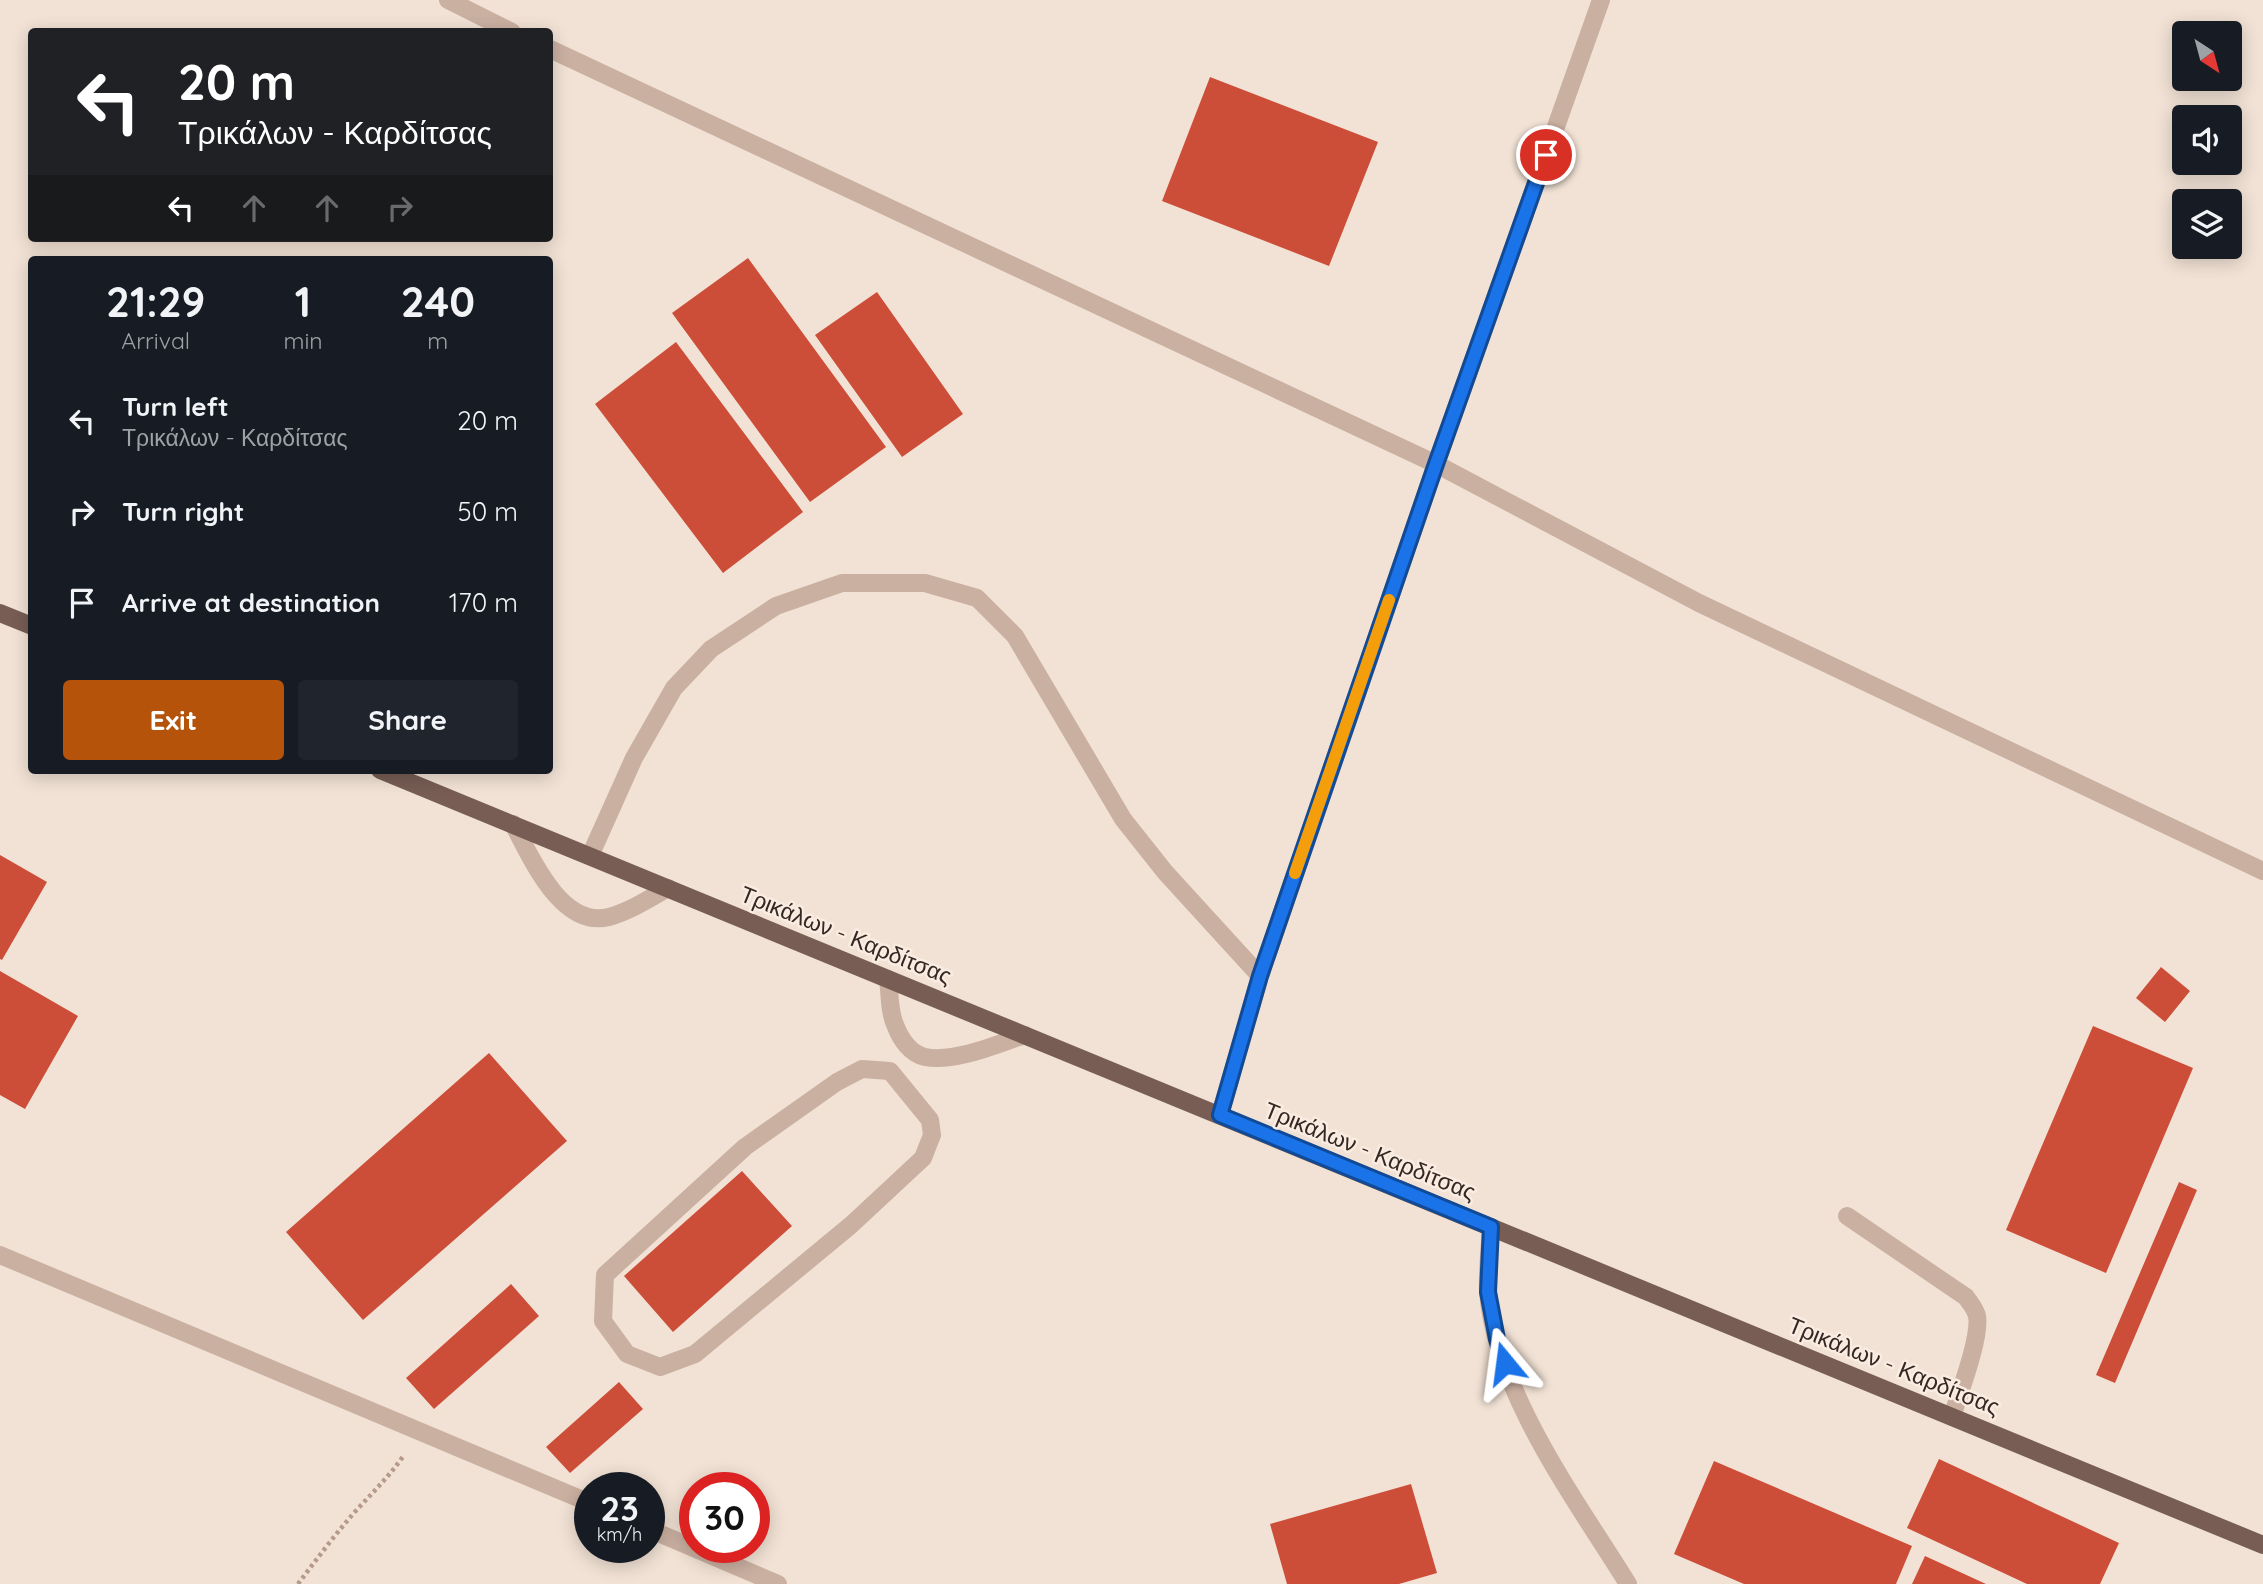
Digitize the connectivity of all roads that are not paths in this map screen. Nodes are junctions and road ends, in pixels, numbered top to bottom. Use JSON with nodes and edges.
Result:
{"nodes":[{"id":1,"x":448,"y":0,"type":"edge"},
{"id":2,"x":1601,"y":0,"type":"edge"},
{"id":3,"x":504,"y":28,"type":"edge"},
{"id":4,"x":553,"y":50,"type":"edge"},
{"id":5,"x":1436,"y":464,"type":"junction"},
{"id":6,"x":0,"y":613,"type":"edge"},
{"id":7,"x":28,"y":624,"type":"edge"},
{"id":8,"x":390,"y":774,"type":"edge"},
{"id":9,"x":513,"y":824,"type":"junction"},
{"id":10,"x":590,"y":856,"type":"junction"},
{"id":11,"x":2263,"y":871,"type":"edge"},
{"id":12,"x":668,"y":888,"type":"junction"},
{"id":13,"x":1260,"y":976,"type":"junction"},
{"id":14,"x":888,"y":979,"type":"junction"},
{"id":15,"x":1025,"y":1035,"type":"junction"},
{"id":16,"x":905,"y":1045,"type":"junction"},
{"id":17,"x":890,"y":1071,"type":"junction"},
{"id":18,"x":1220,"y":1115,"type":"junction"},
{"id":19,"x":1847,"y":1216,"type":"dead end"},
{"id":20,"x":1491,"y":1227,"type":"junction"},
{"id":21,"x":0,"y":1255,"type":"edge"},
{"id":22,"x":1952,"y":1417,"type":"junction"},
{"id":23,"x":574,"y":1496,"type":"edge"},
{"id":24,"x":2233,"y":1532,"type":"junction"},
{"id":25,"x":665,"y":1536,"type":"edge"},
{"id":26,"x":2263,"y":1545,"type":"edge"},
{"id":27,"x":2263,"y":1550,"type":"edge"},
{"id":28,"x":778,"y":1584,"type":"edge"},
{"id":29,"x":1628,"y":1584,"type":"edge"}],
"edges":[{"from":1,"to":3,"type":"street"},
{"from":2,"to":5,"type":"street"},
{"from":4,"to":5,"type":"street"},
{"from":5,"to":11,"type":"street"},
{"from":5,"to":13,"type":"street"},
{"from":6,"to":7,"type":"main road"},
{"from":8,"to":9,"type":"main road","name":"Τρικάλων - Καρδίτσας"},
{"from":9,"to":10,"type":"main road","name":"Τρικάλων - Καρδίτσας"},
{"from":9,"to":12,"type":"street"},
{"from":10,"to":12,"type":"main road","name":"Τρικάλων - Καρδίτσας"},
{"from":10,"to":13,"type":"street"},
{"from":12,"to":14,"type":"main road","name":"Τρικάλων - Καρδίτσας"},
{"from":13,"to":18,"type":"street"},
{"from":14,"to":15,"type":"main road","name":"Τρικάλων - Καρδίτσας"},
{"from":14,"to":16,"type":"street"},
{"from":15,"to":16,"type":"street"},
{"from":15,"to":18,"type":"main road","name":"Τρικάλων - Καρδίτσας"},
{"from":16,"to":17,"type":"street"},
{"from":17,"to":17,"type":"street"},
{"from":18,"to":20,"type":"main road","name":"Τρικάλων - Καρδίτσας"},
{"from":19,"to":22,"type":"street"},
{"from":20,"to":22,"type":"main road","name":"Τρικάλων - Καρδίτσας"},
{"from":20,"to":29,"type":"street"},
{"from":21,"to":23,"type":"street"},
{"from":22,"to":24,"type":"main road","name":"Τρικάλων - Καρδίτσας"},
{"from":24,"to":26,"type":"main road","name":"Τρικάλων - Καρδίτσας"},
{"from":24,"to":27,"type":"main road"},
{"from":25,"to":28,"type":"street"}]}
